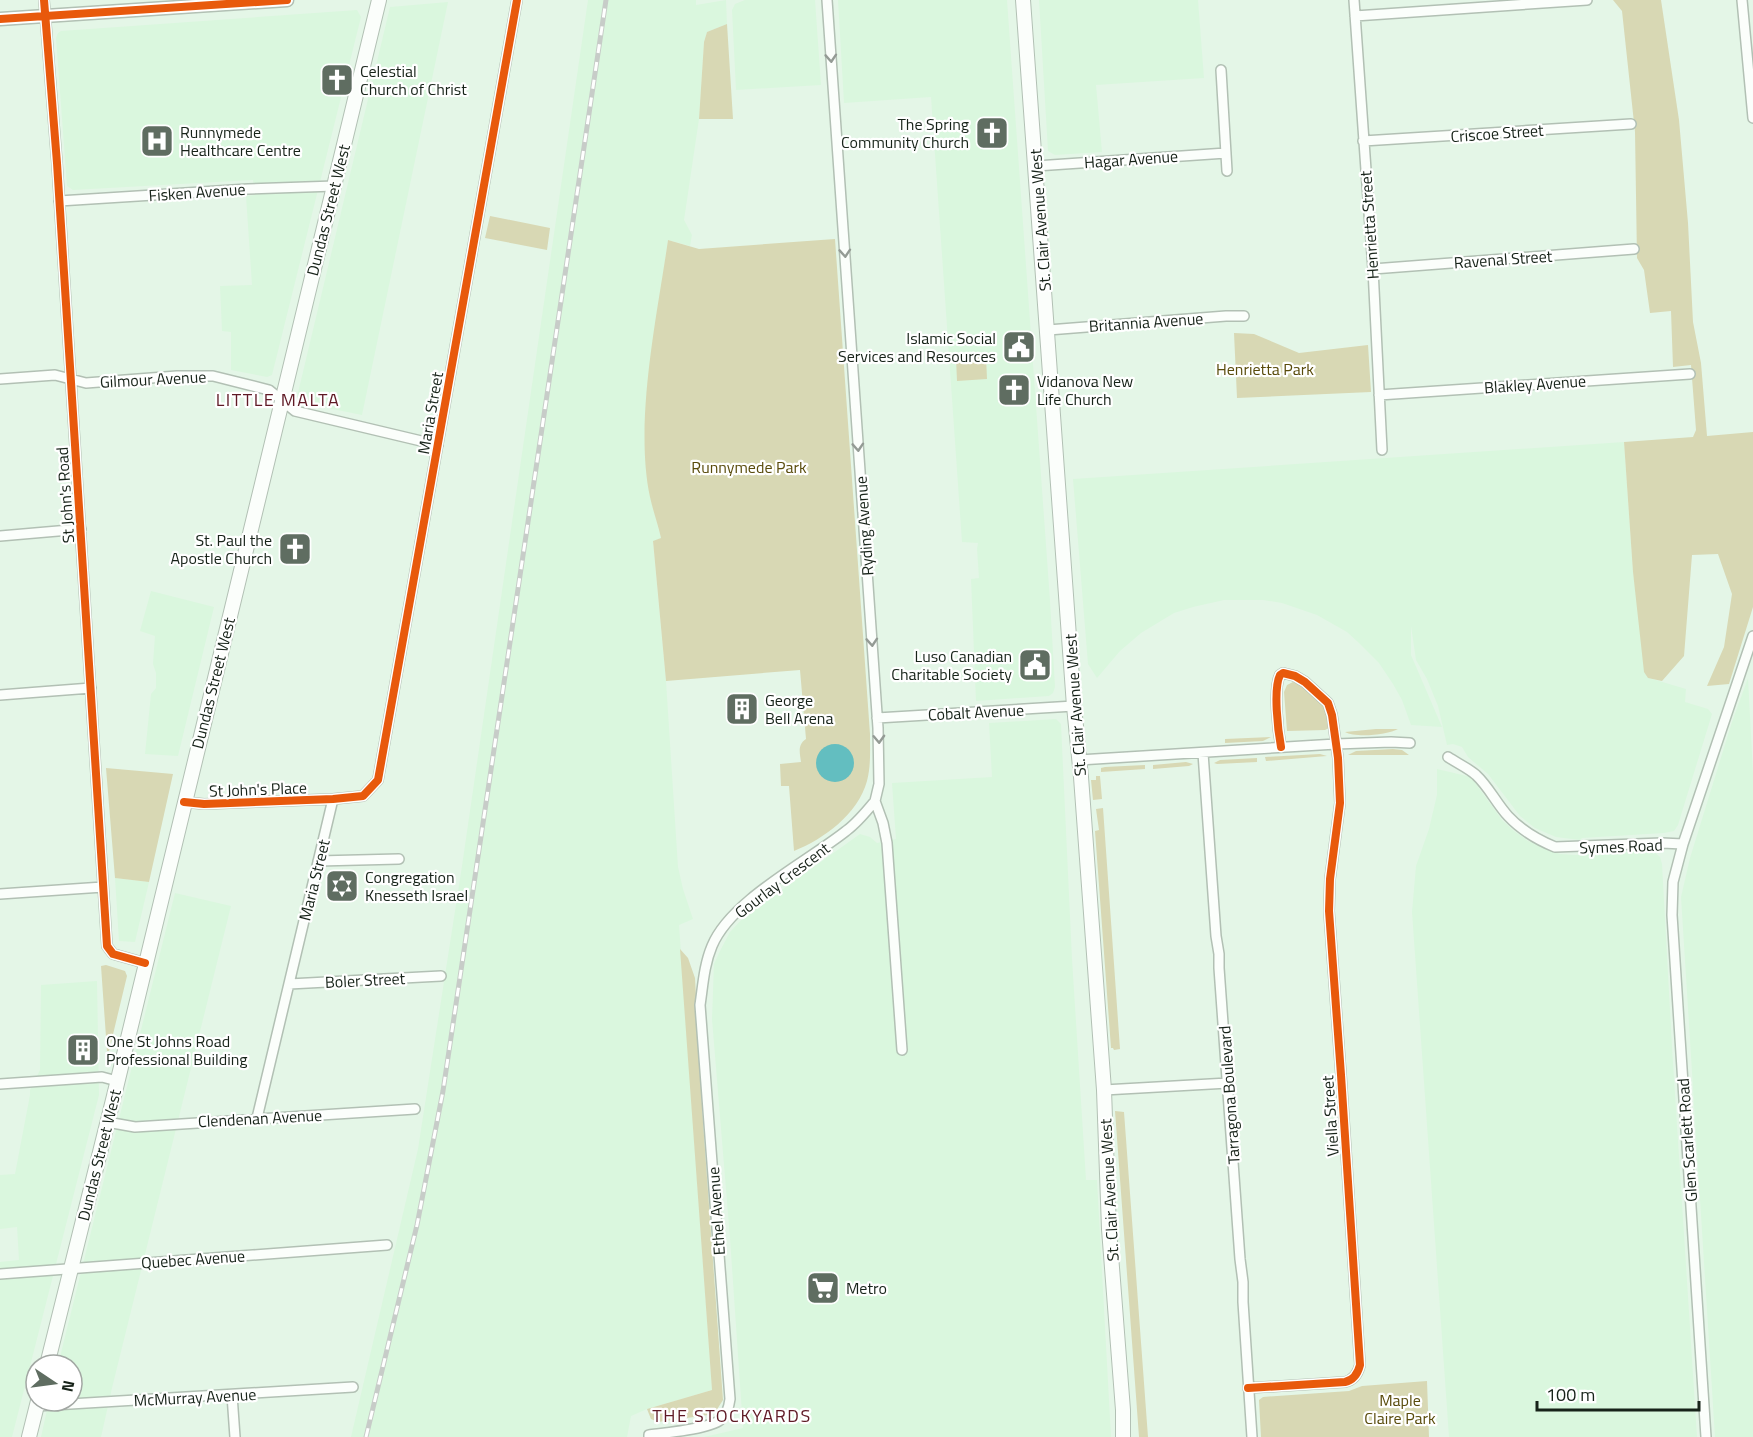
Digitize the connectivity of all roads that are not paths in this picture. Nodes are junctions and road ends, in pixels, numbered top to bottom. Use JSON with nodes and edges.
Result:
{"nodes":[{"id":1,"x":44,"y":0,"type":"edge"},
{"id":2,"x":287,"y":0,"type":"edge"},
{"id":3,"x":379,"y":0,"type":"edge"},
{"id":4,"x":517,"y":0,"type":"edge"},
{"id":5,"x":827,"y":0,"type":"edge"},
{"id":6,"x":1023,"y":0,"type":"edge"},
{"id":7,"x":1354,"y":0,"type":"edge"},
{"id":8,"x":1587,"y":0,"type":"edge"},
{"id":9,"x":1742,"y":0,"type":"edge"},
{"id":10,"x":45,"y":16,"type":"junction"},
{"id":11,"x":1355,"y":16,"type":"junction"},
{"id":12,"x":0,"y":19,"type":"edge"},
{"id":13,"x":1221,"y":70,"type":"dead end"},
{"id":14,"x":1753,"y":118,"type":"edge"},
{"id":15,"x":1630,"y":124,"type":"dead end"},
{"id":16,"x":1363,"y":141,"type":"junction"},
{"id":17,"x":1226,"y":153,"type":"junction"},
{"id":18,"x":1036,"y":166,"type":"junction"},
{"id":19,"x":1227,"y":171,"type":"dead end"},
{"id":20,"x":334,"y":186,"type":"junction"},
{"id":21,"x":59,"y":201,"type":"junction"},
{"id":22,"x":1634,"y":249,"type":"dead end"},
{"id":23,"x":1372,"y":269,"type":"junction"},
{"id":24,"x":1244,"y":316,"type":"dead end"},
{"id":25,"x":1048,"y":330,"type":"junction"},
{"id":26,"x":1690,"y":374,"type":"dead end"},
{"id":27,"x":0,"y":379,"type":"edge"},
{"id":28,"x":70,"y":380,"type":"junction"},
{"id":29,"x":1379,"y":395,"type":"junction"},
{"id":30,"x":282,"y":402,"type":"junction"},
{"id":31,"x":438,"y":445,"type":"junction"},
{"id":32,"x":1382,"y":450,"type":"dead end"},
{"id":33,"x":81,"y":529,"type":"junction"},
{"id":34,"x":0,"y":536,"type":"edge"},
{"id":35,"x":1753,"y":636,"type":"edge"},
{"id":36,"x":91,"y":688,"type":"junction"},
{"id":37,"x":0,"y":695,"type":"edge"},
{"id":38,"x":1074,"y":706,"type":"junction"},
{"id":39,"x":877,"y":718,"type":"junction"},
{"id":40,"x":1410,"y":743,"type":"dead end"},
{"id":41,"x":1336,"y":744,"type":"junction"},
{"id":42,"x":1281,"y":747,"type":"junction"},
{"id":43,"x":1203,"y":753,"type":"junction"},
{"id":44,"x":1448,"y":757,"type":"dead end"},
{"id":45,"x":1079,"y":760,"type":"junction"},
{"id":46,"x":333,"y":799,"type":"junction"},
{"id":47,"x":875,"y":801,"type":"junction"},
{"id":48,"x":184,"y":802,"type":"junction"},
{"id":49,"x":1683,"y":844,"type":"junction"},
{"id":50,"x":399,"y":859,"type":"dead end"},
{"id":51,"x":318,"y":861,"type":"junction"},
{"id":52,"x":104,"y":887,"type":"junction"},
{"id":53,"x":0,"y":894,"type":"edge"},
{"id":54,"x":145,"y":963,"type":"junction"},
{"id":55,"x":441,"y":976,"type":"dead end"},
{"id":56,"x":289,"y":984,"type":"junction"},
{"id":57,"x":700,"y":1005,"type":"joint"},
{"id":58,"x":902,"y":1050,"type":"dead end"},
{"id":59,"x":117,"y":1081,"type":"junction"},
{"id":60,"x":1228,"y":1083,"type":"junction"},
{"id":61,"x":0,"y":1084,"type":"edge"},
{"id":62,"x":1104,"y":1090,"type":"junction"},
{"id":63,"x":414,"y":1109,"type":"dead end"},
{"id":64,"x":257,"y":1118,"type":"junction"},
{"id":65,"x":107,"y":1122,"type":"junction"},
{"id":66,"x":387,"y":1245,"type":"dead end"},
{"id":67,"x":71,"y":1268,"type":"junction"},
{"id":68,"x":0,"y":1274,"type":"edge"},
{"id":69,"x":50,"y":1353,"type":"edge"},
{"id":70,"x":353,"y":1387,"type":"dead end"},
{"id":71,"x":1248,"y":1388,"type":"junction"},
{"id":72,"x":232,"y":1395,"type":"junction"},
{"id":73,"x":84,"y":1401,"type":"edge"},
{"id":74,"x":35,"y":1413,"type":"edge"},
{"id":75,"x":649,"y":1436,"type":"edge"},
{"id":76,"x":29,"y":1437,"type":"edge"},
{"id":77,"x":235,"y":1437,"type":"edge"},
{"id":78,"x":1125,"y":1437,"type":"edge"},
{"id":79,"x":1252,"y":1437,"type":"edge"},
{"id":80,"x":1706,"y":1437,"type":"edge"}],
"edges":[{"from":1,"to":10,"type":"street","name":"St John's Road"},
{"from":2,"to":10,"type":"street"},
{"from":3,"to":20,"type":"main road","name":"Dundas Street West"},
{"from":4,"to":31,"type":"street","name":"Maria Street"},
{"from":5,"to":39,"type":"street","name":"Ryding Avenue","one_way":true},
{"from":6,"to":18,"type":"main road","name":"St. Clair Avenue West"},
{"from":7,"to":11,"type":"street","name":"Henrietta Street"},
{"from":8,"to":11,"type":"street"},
{"from":9,"to":14,"type":"street"},
{"from":10,"to":12,"type":"street"},
{"from":10,"to":21,"type":"street","name":"St John's Road"},
{"from":11,"to":16,"type":"street","name":"Henrietta Street"},
{"from":13,"to":17,"type":"street"},
{"from":15,"to":16,"type":"street","name":"Criscoe Street"},
{"from":16,"to":23,"type":"street","name":"Henrietta Street"},
{"from":17,"to":18,"type":"street","name":"Hagar Avenue"},
{"from":17,"to":19,"type":"street"},
{"from":18,"to":25,"type":"main road","name":"St. Clair Avenue West"},
{"from":20,"to":21,"type":"street","name":"Fisken Avenue"},
{"from":20,"to":30,"type":"main road","name":"Dundas Street West"},
{"from":21,"to":28,"type":"street","name":"St John's Road"},
{"from":22,"to":23,"type":"street","name":"Ravenal Street"},
{"from":23,"to":29,"type":"street","name":"Henrietta Street"},
{"from":24,"to":25,"type":"street","name":"Britannia Avenue"},
{"from":25,"to":38,"type":"main road","name":"St. Clair Avenue West"},
{"from":26,"to":29,"type":"street","name":"Blakley Avenue"},
{"from":27,"to":28,"type":"street","name":"Gilmour Avenue"},
{"from":28,"to":30,"type":"street","name":"Gilmour Avenue"},
{"from":28,"to":33,"type":"street","name":"St John's Road"},
{"from":29,"to":32,"type":"street","name":"Henrietta Street"},
{"from":30,"to":31,"type":"street","name":"Gilmour Avenue"},
{"from":30,"to":48,"type":"main road","name":"Dundas Street West"},
{"from":31,"to":46,"type":"street","name":"Maria Street"},
{"from":33,"to":34,"type":"street"},
{"from":33,"to":36,"type":"street","name":"St John's Road"},
{"from":35,"to":49,"type":"street","name":"Symes Road"},
{"from":36,"to":37,"type":"street"},
{"from":36,"to":52,"type":"street","name":"St John's Road"},
{"from":38,"to":39,"type":"street","name":"Cobalt Avenue"},
{"from":38,"to":45,"type":"main road","name":"St. Clair Avenue West"},
{"from":39,"to":47,"type":"street","name":"Ryding Avenue","one_way":true},
{"from":40,"to":41,"type":"street"},
{"from":41,"to":42,"type":"street"},
{"from":41,"to":42,"type":"street"},
{"from":41,"to":71,"type":"street","name":"Viella Street"},
{"from":42,"to":43,"type":"street"},
{"from":43,"to":45,"type":"street"},
{"from":43,"to":60,"type":"street","name":"Tarragona Boulevard"},
{"from":44,"to":49,"type":"street","name":"Symes Road"},
{"from":45,"to":62,"type":"main road","name":"St. Clair Avenue West"},
{"from":46,"to":48,"type":"street","name":"St John's Place"},
{"from":46,"to":51,"type":"street","name":"Maria Street"},
{"from":47,"to":57,"type":"street","name":"Gourlay Crescent"},
{"from":47,"to":58,"type":"street","name":"Ryding Avenue"},
{"from":48,"to":54,"type":"main road","name":"Dundas Street West"},
{"from":49,"to":80,"type":"street","name":"Glen Scarlett Road"},
{"from":50,"to":51,"type":"street"},
{"from":51,"to":56,"type":"street","name":"Maria Street"},
{"from":52,"to":53,"type":"street"},
{"from":52,"to":54,"type":"street","name":"St John's Road"},
{"from":54,"to":59,"type":"main road","name":"Dundas Street West"},
{"from":55,"to":56,"type":"street","name":"Boler Street"},
{"from":56,"to":64,"type":"street","name":"Maria Street"},
{"from":57,"to":75,"type":"street","name":"Ethel Avenue"},
{"from":59,"to":61,"type":"street"},
{"from":59,"to":65,"type":"main road","name":"Dundas Street West"},
{"from":60,"to":62,"type":"street"},
{"from":60,"to":71,"type":"street","name":"Tarragona Boulevard"},
{"from":62,"to":78,"type":"main road","name":"St. Clair Avenue West"},
{"from":63,"to":64,"type":"street","name":"Clendenan Avenue"},
{"from":64,"to":65,"type":"street","name":"Clendenan Avenue"},
{"from":65,"to":67,"type":"main road","name":"Dundas Street West"},
{"from":66,"to":67,"type":"street","name":"Quebec Avenue"},
{"from":67,"to":68,"type":"street","name":"Quebec Avenue"},
{"from":67,"to":69,"type":"main road","name":"Dundas Street West"},
{"from":70,"to":72,"type":"street","name":"McMurray Avenue"},
{"from":71,"to":79,"type":"street","name":"Tarragona Boulevard"},
{"from":72,"to":73,"type":"street","name":"McMurray Avenue"},
{"from":72,"to":77,"type":"street"},
{"from":74,"to":76,"type":"main road"}]}
